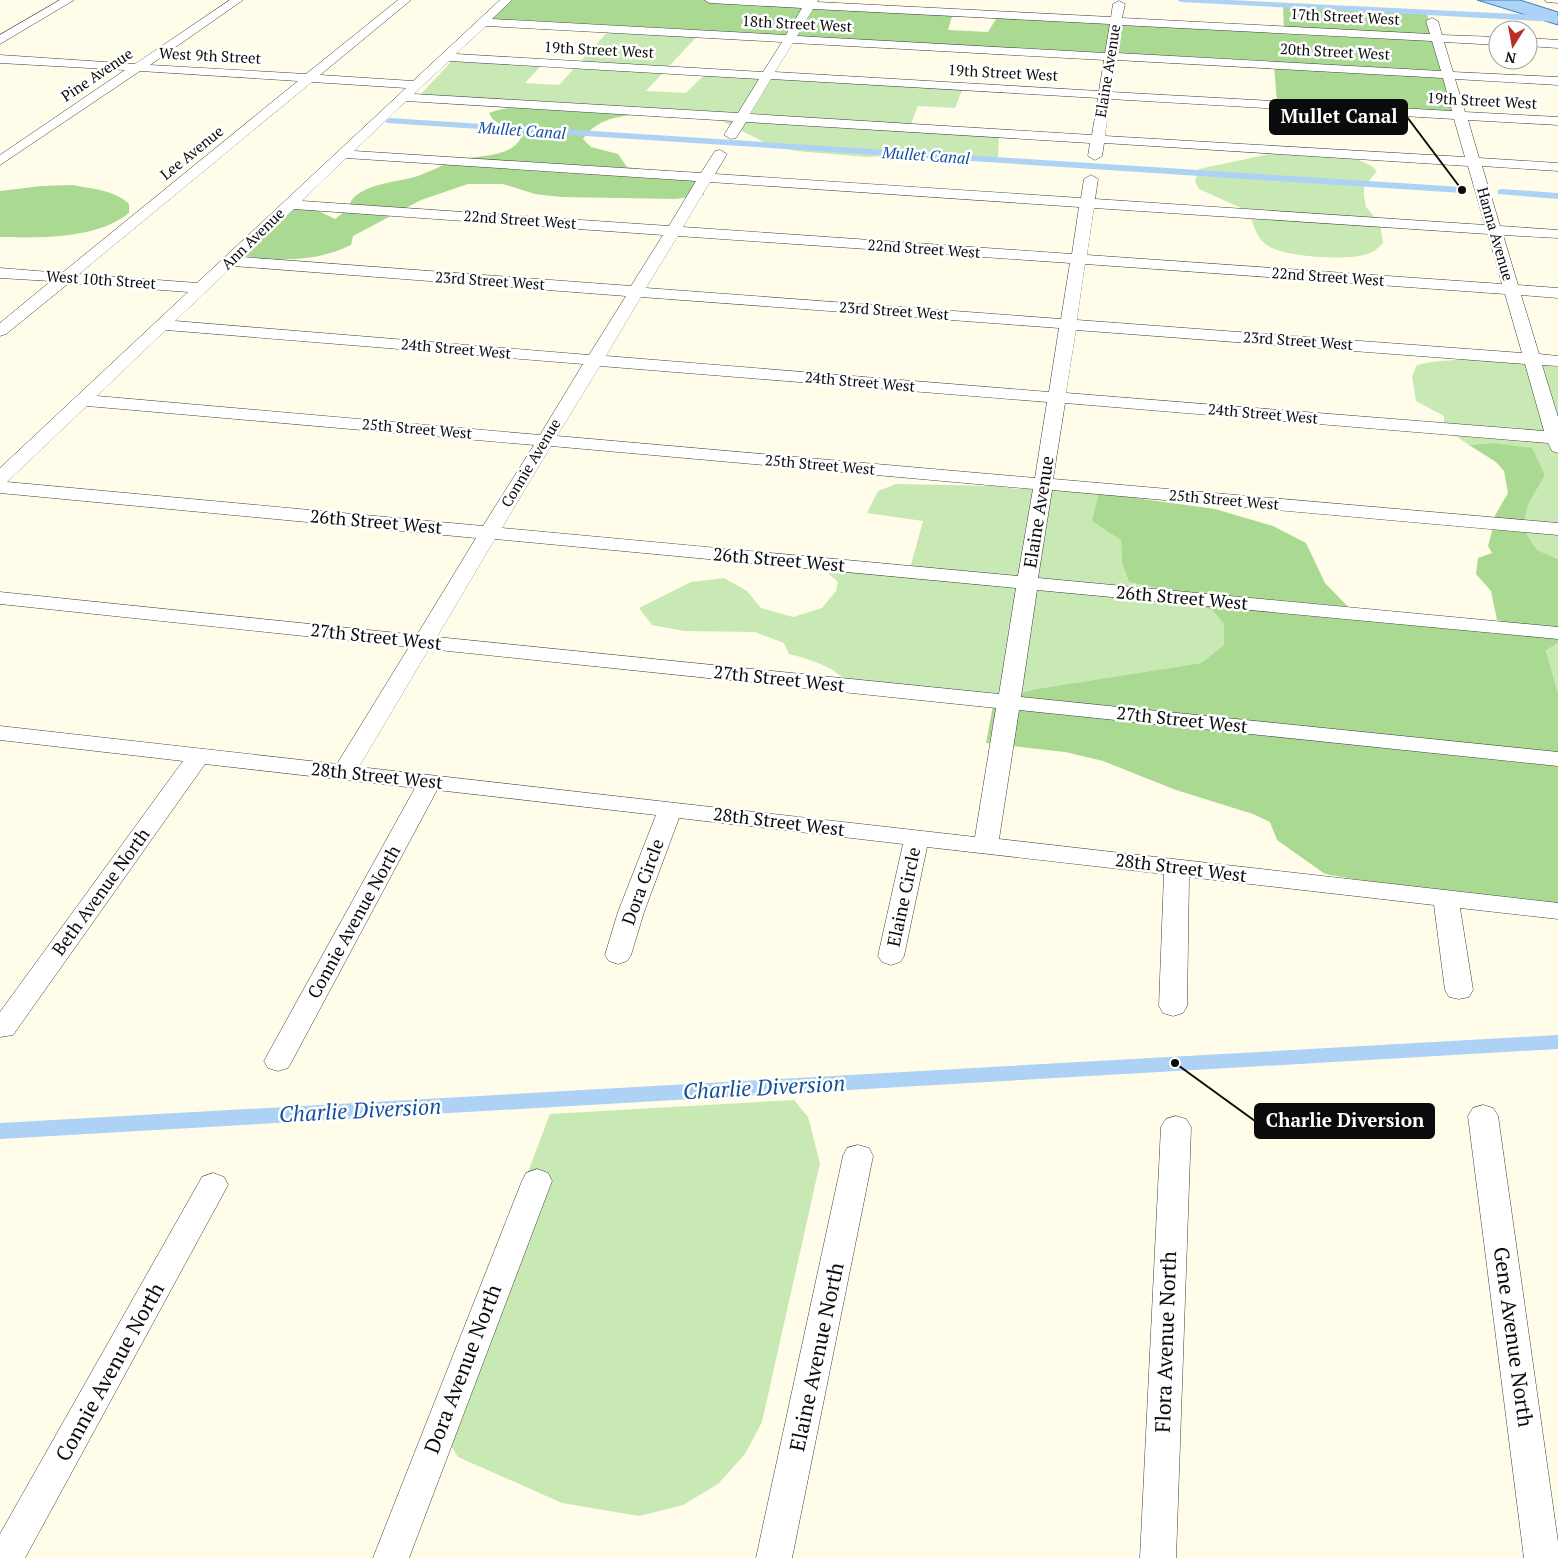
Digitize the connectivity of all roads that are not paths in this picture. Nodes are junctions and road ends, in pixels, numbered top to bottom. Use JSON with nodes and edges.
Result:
{"nodes":[{"id":1,"x":68,"y":0,"type":"edge"},
{"id":2,"x":237,"y":0,"type":"edge"},
{"id":3,"x":405,"y":0,"type":"edge"},
{"id":4,"x":506,"y":0,"type":"edge"},
{"id":5,"x":710,"y":0,"type":"edge"},
{"id":6,"x":1551,"y":0,"type":"edge"},
{"id":7,"x":1558,"y":0,"type":"edge"},
{"id":8,"x":812,"y":3,"type":"edge"},
{"id":9,"x":1118,"y":4,"type":"dead end"},
{"id":10,"x":1116,"y":21,"type":"junction"},
{"id":11,"x":1432,"y":21,"type":"dead end"},
{"id":12,"x":483,"y":22,"type":"junction"},
{"id":13,"x":1436,"y":38,"type":"junction"},
{"id":14,"x":790,"y":39,"type":"junction"},
{"id":15,"x":0,"y":40,"type":"edge"},
{"id":16,"x":1488,"y":41,"type":"edge"},
{"id":17,"x":1538,"y":43,"type":"edge"},
{"id":18,"x":1558,"y":44,"type":"edge"},
{"id":19,"x":1111,"y":56,"type":"junction"},
{"id":20,"x":446,"y":57,"type":"junction"},
{"id":21,"x":0,"y":59,"type":"edge"},
{"id":22,"x":138,"y":68,"type":"junction"},
{"id":23,"x":1448,"y":75,"type":"junction"},
{"id":24,"x":767,"y":76,"type":"junction"},
{"id":25,"x":310,"y":78,"type":"junction"},
{"id":26,"x":1558,"y":81,"type":"edge"},
{"id":27,"x":417,"y":84,"type":"junction"},
{"id":28,"x":1104,"y":95,"type":"junction"},
{"id":29,"x":404,"y":96,"type":"junction"},
{"id":30,"x":1460,"y":116,"type":"junction"},
{"id":31,"x":742,"y":117,"type":"junction"},
{"id":32,"x":1558,"y":121,"type":"edge"},
{"id":33,"x":731,"y":135,"type":"dead end"},
{"id":34,"x":1098,"y":139,"type":"junction"},
{"id":35,"x":343,"y":154,"type":"junction"},
{"id":36,"x":720,"y":154,"type":"dead end"},
{"id":37,"x":1095,"y":156,"type":"dead end"},
{"id":38,"x":0,"y":161,"type":"edge"},
{"id":39,"x":1474,"y":161,"type":"junction"},
{"id":40,"x":1558,"y":166,"type":"edge"},
{"id":41,"x":705,"y":178,"type":"junction"},
{"id":42,"x":1091,"y":179,"type":"dead end"},
{"id":43,"x":1087,"y":203,"type":"junction"},
{"id":44,"x":290,"y":204,"type":"junction"},
{"id":45,"x":1493,"y":230,"type":"junction"},
{"id":46,"x":673,"y":231,"type":"junction"},
{"id":47,"x":1558,"y":234,"type":"edge"},
{"id":48,"x":1078,"y":260,"type":"junction"},
{"id":49,"x":230,"y":261,"type":"junction"},
{"id":50,"x":0,"y":273,"type":"edge"},
{"id":51,"x":65,"y":278,"type":"junction"},
{"id":52,"x":201,"y":288,"type":"junction"},
{"id":53,"x":1511,"y":290,"type":"junction"},
{"id":54,"x":636,"y":292,"type":"junction"},
{"id":55,"x":1558,"y":293,"type":"edge"},
{"id":56,"x":1068,"y":324,"type":"junction"},
{"id":57,"x":162,"y":326,"type":"junction"},
{"id":58,"x":0,"y":331,"type":"edge"},
{"id":59,"x":1532,"y":359,"type":"junction"},
{"id":60,"x":594,"y":360,"type":"junction"},
{"id":61,"x":1558,"y":361,"type":"edge"},
{"id":62,"x":1057,"y":398,"type":"junction"},
{"id":63,"x":83,"y":400,"type":"junction"},
{"id":64,"x":545,"y":440,"type":"junction"},
{"id":65,"x":1557,"y":441,"type":"edge"},
{"id":66,"x":0,"y":478,"type":"edge"},
{"id":67,"x":1043,"y":484,"type":"junction"},
{"id":68,"x":0,"y":486,"type":"edge"},
{"id":69,"x":1558,"y":529,"type":"edge"},
{"id":70,"x":489,"y":532,"type":"junction"},
{"id":71,"x":1028,"y":583,"type":"junction"},
{"id":72,"x":0,"y":598,"type":"edge"},
{"id":73,"x":1558,"y":633,"type":"edge"},
{"id":74,"x":423,"y":642,"type":"junction"},
{"id":75,"x":1009,"y":702,"type":"junction"},
{"id":76,"x":0,"y":733,"type":"edge"},
{"id":77,"x":199,"y":756,"type":"junction"},
{"id":78,"x":1558,"y":759,"type":"edge"},
{"id":79,"x":343,"y":773,"type":"junction"},
{"id":80,"x":430,"y":782,"type":"junction"},
{"id":81,"x":670,"y":810,"type":"junction"},
{"id":82,"x":916,"y":838,"type":"junction"},
{"id":83,"x":986,"y":846,"type":"junction"},
{"id":84,"x":1177,"y":867,"type":"junction"},
{"id":85,"x":1446,"y":898,"type":"junction"},
{"id":86,"x":1558,"y":911,"type":"edge"},
{"id":87,"x":618,"y":954,"type":"dead end"},
{"id":88,"x":892,"y":956,"type":"dead end"},
{"id":89,"x":1459,"y":990,"type":"dead end"},
{"id":90,"x":1173,"y":1006,"type":"dead end"},
{"id":91,"x":3,"y":1028,"type":"dead end"},
{"id":92,"x":278,"y":1061,"type":"dead end"},
{"id":93,"x":1483,"y":1116,"type":"dead end"},
{"id":94,"x":1176,"y":1127,"type":"dead end"},
{"id":95,"x":858,"y":1156,"type":"dead end"},
{"id":96,"x":537,"y":1180,"type":"dead end"},
{"id":97,"x":213,"y":1186,"type":"dead end"},
{"id":98,"x":6,"y":1558,"type":"edge"},
{"id":99,"x":391,"y":1558,"type":"edge"},
{"id":100,"x":774,"y":1558,"type":"edge"},
{"id":101,"x":1158,"y":1558,"type":"edge"},
{"id":102,"x":1542,"y":1558,"type":"edge"}],
"edges":[{"from":1,"to":15,"type":"street"},
{"from":2,"to":22,"type":"street","name":"Pine Avenue"},
{"from":3,"to":25,"type":"street","name":"Lee Avenue"},
{"from":4,"to":12,"type":"street","name":"Ann Avenue"},
{"from":5,"to":8,"type":"street","name":"17th Street West"},
{"from":6,"to":7,"type":"street"},
{"from":8,"to":10,"type":"street","name":"17th Street West"},
{"from":8,"to":14,"type":"street"},
{"from":9,"to":10,"type":"street","name":"Elaine Avenue"},
{"from":10,"to":13,"type":"street","name":"17th Street West"},
{"from":10,"to":19,"type":"street","name":"Elaine Avenue"},
{"from":11,"to":13,"type":"street","name":"Hanna Avenue"},
{"from":12,"to":14,"type":"street","name":"18th Street West"},
{"from":12,"to":20,"type":"street","name":"Ann Avenue"},
{"from":13,"to":16,"type":"street","name":"17th Street West"},
{"from":13,"to":23,"type":"street","name":"Hanna Avenue"},
{"from":14,"to":19,"type":"street","name":"18th Street West"},
{"from":14,"to":24,"type":"street"},
{"from":17,"to":18,"type":"street"},
{"from":19,"to":23,"type":"street","name":"20th Street West"},
{"from":19,"to":28,"type":"street","name":"Elaine Avenue"},
{"from":20,"to":24,"type":"street","name":"19th Street West"},
{"from":20,"to":27,"type":"street","name":"Ann Avenue"},
{"from":21,"to":22,"type":"street","name":"West 9th Street"},
{"from":22,"to":25,"type":"street","name":"West 9th Street"},
{"from":22,"to":38,"type":"street","name":"Pine Avenue"},
{"from":23,"to":26,"type":"street","name":"20th Street West"},
{"from":23,"to":30,"type":"street","name":"Hanna Avenue"},
{"from":24,"to":28,"type":"street","name":"19th Street West"},
{"from":24,"to":31,"type":"street"},
{"from":25,"to":27,"type":"street","name":"West 9th Street"},
{"from":25,"to":51,"type":"street","name":"Lee Avenue"},
{"from":27,"to":29,"type":"street","name":"Ann Avenue"},
{"from":28,"to":30,"type":"street","name":"19th Street West"},
{"from":28,"to":34,"type":"street","name":"Elaine Avenue"},
{"from":29,"to":31,"type":"street"},
{"from":29,"to":35,"type":"street","name":"Ann Avenue"},
{"from":30,"to":32,"type":"street","name":"19th Street West"},
{"from":30,"to":39,"type":"street","name":"Hanna Avenue"},
{"from":31,"to":33,"type":"street"},
{"from":31,"to":34,"type":"street"},
{"from":34,"to":37,"type":"street"},
{"from":34,"to":39,"type":"street"},
{"from":35,"to":41,"type":"street"},
{"from":35,"to":44,"type":"street","name":"Ann Avenue"},
{"from":36,"to":41,"type":"street","name":"Connie Avenue"},
{"from":39,"to":40,"type":"street"},
{"from":39,"to":45,"type":"street","name":"Hanna Avenue"},
{"from":41,"to":43,"type":"street"},
{"from":41,"to":46,"type":"street","name":"Connie Avenue"},
{"from":42,"to":43,"type":"street","name":"Elaine Avenue"},
{"from":43,"to":45,"type":"street"},
{"from":43,"to":48,"type":"street","name":"Elaine Avenue"},
{"from":44,"to":46,"type":"street","name":"22nd Street West"},
{"from":44,"to":49,"type":"street","name":"Ann Avenue"},
{"from":45,"to":47,"type":"street"},
{"from":45,"to":53,"type":"street","name":"Hanna Avenue"},
{"from":46,"to":48,"type":"street","name":"22nd Street West"},
{"from":46,"to":54,"type":"street","name":"Connie Avenue"},
{"from":48,"to":53,"type":"street","name":"22nd Street West"},
{"from":48,"to":56,"type":"street","name":"Elaine Avenue"},
{"from":49,"to":52,"type":"street","name":"Ann Avenue"},
{"from":49,"to":54,"type":"street","name":"23rd Street West"},
{"from":50,"to":51,"type":"street","name":"West 10th Street"},
{"from":51,"to":52,"type":"street","name":"West 10th Street"},
{"from":51,"to":58,"type":"street","name":"Lee Avenue"},
{"from":52,"to":57,"type":"street","name":"Ann Avenue"},
{"from":53,"to":55,"type":"street","name":"22nd Street West"},
{"from":53,"to":59,"type":"street","name":"Hanna Avenue"},
{"from":54,"to":56,"type":"street","name":"23rd Street West"},
{"from":54,"to":60,"type":"street","name":"Connie Avenue"},
{"from":56,"to":59,"type":"street","name":"23rd Street West"},
{"from":56,"to":62,"type":"street","name":"Elaine Avenue"},
{"from":57,"to":60,"type":"street","name":"24th Street West"},
{"from":57,"to":63,"type":"street","name":"Ann Avenue"},
{"from":59,"to":61,"type":"street","name":"23rd Street West"},
{"from":59,"to":65,"type":"street","name":"Hanna Avenue"},
{"from":60,"to":62,"type":"street","name":"24th Street West"},
{"from":60,"to":64,"type":"street","name":"Connie Avenue"},
{"from":62,"to":65,"type":"street","name":"24th Street West"},
{"from":62,"to":67,"type":"street","name":"Elaine Avenue"},
{"from":63,"to":64,"type":"street","name":"25th Street West"},
{"from":63,"to":66,"type":"street","name":"Ann Avenue"},
{"from":64,"to":67,"type":"street","name":"25th Street West"},
{"from":64,"to":70,"type":"street","name":"Connie Avenue"},
{"from":67,"to":69,"type":"street","name":"25th Street West"},
{"from":67,"to":71,"type":"street","name":"Elaine Avenue"},
{"from":68,"to":70,"type":"street","name":"26th Street West"},
{"from":70,"to":71,"type":"street","name":"26th Street West"},
{"from":70,"to":74,"type":"street","name":"Connie Avenue"},
{"from":71,"to":73,"type":"street","name":"26th Street West"},
{"from":71,"to":75,"type":"street","name":"Elaine Avenue"},
{"from":72,"to":74,"type":"street","name":"27th Street West"},
{"from":74,"to":75,"type":"street","name":"27th Street West"},
{"from":74,"to":79,"type":"street","name":"Connie Avenue"},
{"from":75,"to":78,"type":"street","name":"27th Street West"},
{"from":75,"to":83,"type":"street","name":"Elaine Avenue"},
{"from":76,"to":77,"type":"street","name":"28th Street West"},
{"from":77,"to":79,"type":"street","name":"28th Street West"},
{"from":77,"to":91,"type":"street","name":"Beth Avenue North"},
{"from":79,"to":80,"type":"street","name":"28th Street West"},
{"from":80,"to":81,"type":"street","name":"28th Street West"},
{"from":80,"to":92,"type":"street","name":"Connie Avenue North"},
{"from":81,"to":82,"type":"street","name":"28th Street West"},
{"from":81,"to":87,"type":"street","name":"Dora Circle"},
{"from":82,"to":83,"type":"street","name":"28th Street West"},
{"from":82,"to":88,"type":"street","name":"Elaine Circle"},
{"from":83,"to":84,"type":"street","name":"28th Street West"},
{"from":84,"to":85,"type":"street","name":"28th Street West"},
{"from":84,"to":90,"type":"street"},
{"from":85,"to":86,"type":"street","name":"28th Street West"},
{"from":85,"to":89,"type":"street"},
{"from":93,"to":102,"type":"street","name":"Gene Avenue North"},
{"from":94,"to":101,"type":"street","name":"Flora Avenue North"},
{"from":95,"to":100,"type":"street","name":"Elaine Avenue North"},
{"from":96,"to":99,"type":"street","name":"Dora Avenue North"},
{"from":97,"to":98,"type":"street","name":"Connie Avenue North"}]}
